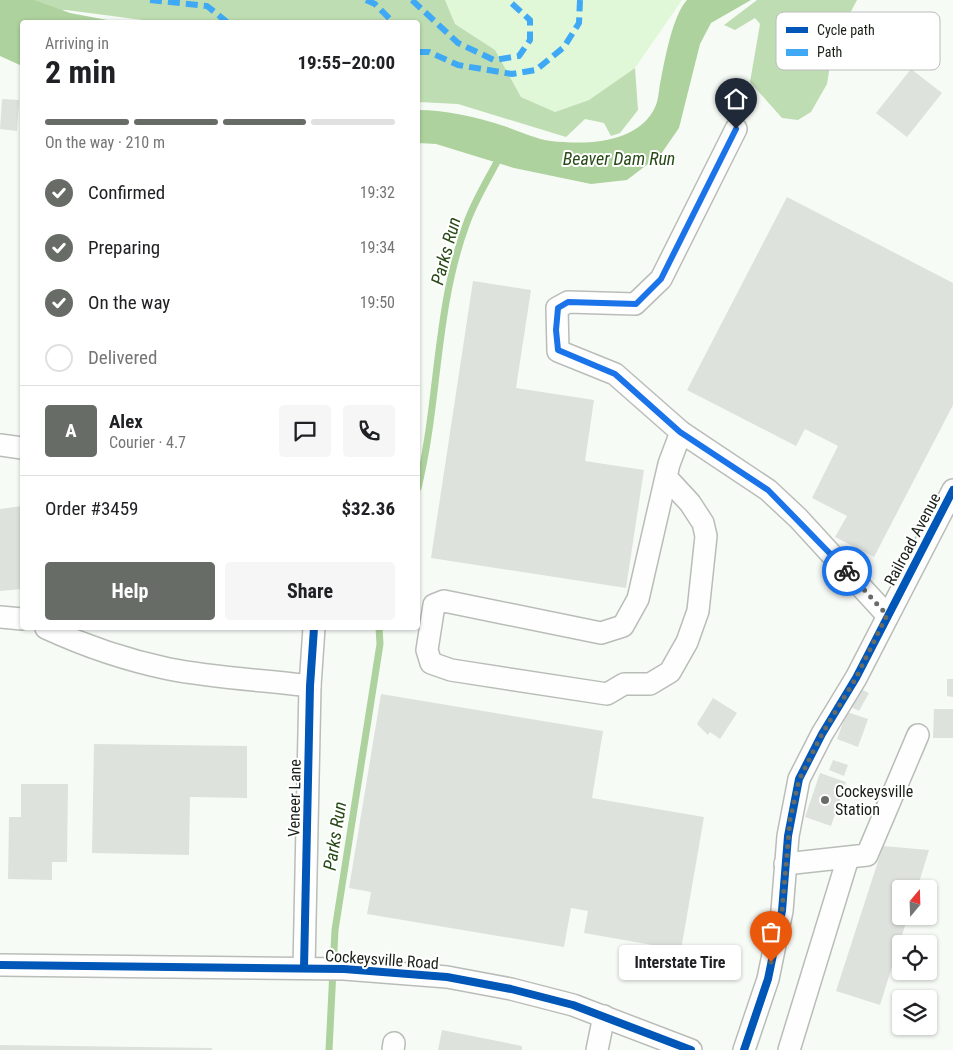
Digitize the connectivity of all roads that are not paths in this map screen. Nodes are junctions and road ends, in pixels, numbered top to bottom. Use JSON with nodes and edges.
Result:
{"nodes":[{"id":1,"x":736,"y":129,"type":"dead end"},
{"id":2,"x":680,"y":432,"type":"junction"},
{"id":3,"x":0,"y":445,"type":"edge"},
{"id":4,"x":20,"y":448,"type":"edge"},
{"id":5,"x":666,"y":477,"type":"junction"},
{"id":6,"x":953,"y":490,"type":"edge"},
{"id":7,"x":887,"y":615,"type":"junction"},
{"id":8,"x":0,"y":617,"type":"edge"},
{"id":9,"x":20,"y":619,"type":"edge"},
{"id":10,"x":50,"y":630,"type":"edge"},
{"id":11,"x":314,"y":630,"type":"edge"},
{"id":12,"x":310,"y":686,"type":"junction"},
{"id":13,"x":918,"y":735,"type":"dead end"},
{"id":14,"x":848,"y":858,"type":"junction"},
{"id":15,"x":785,"y":864,"type":"junction"},
{"id":16,"x":0,"y":965,"type":"edge"},
{"id":17,"x":324,"y":969,"type":"junction"},
{"id":18,"x":604,"y":1016,"type":"junction"},
{"id":19,"x":597,"y":1050,"type":"edge"},
{"id":20,"x":691,"y":1050,"type":"edge"},
{"id":21,"x":744,"y":1050,"type":"edge"},
{"id":22,"x":789,"y":1050,"type":"edge"}],
"edges":[{"from":1,"to":2,"type":"street"},
{"from":2,"to":5,"type":"street"},
{"from":2,"to":7,"type":"street"},
{"from":3,"to":4,"type":"street"},
{"from":5,"to":5,"type":"street"},
{"from":6,"to":7,"type":"street","name":"Railroad Avenue"},
{"from":7,"to":15,"type":"street","name":"Railroad Avenue"},
{"from":8,"to":9,"type":"street"},
{"from":10,"to":12,"type":"street"},
{"from":11,"to":12,"type":"street","name":"Veneer Lane"},
{"from":12,"to":17,"type":"street","name":"Veneer Lane"},
{"from":13,"to":14,"type":"street"},
{"from":14,"to":15,"type":"street"},
{"from":14,"to":22,"type":"street"},
{"from":15,"to":21,"type":"street","name":"Railroad Avenue"},
{"from":16,"to":17,"type":"street","name":"Cockeysville Road"},
{"from":17,"to":18,"type":"street","name":"Cockeysville Road"},
{"from":18,"to":19,"type":"street"},
{"from":18,"to":20,"type":"street","name":"Cockeysville Road"}]}
